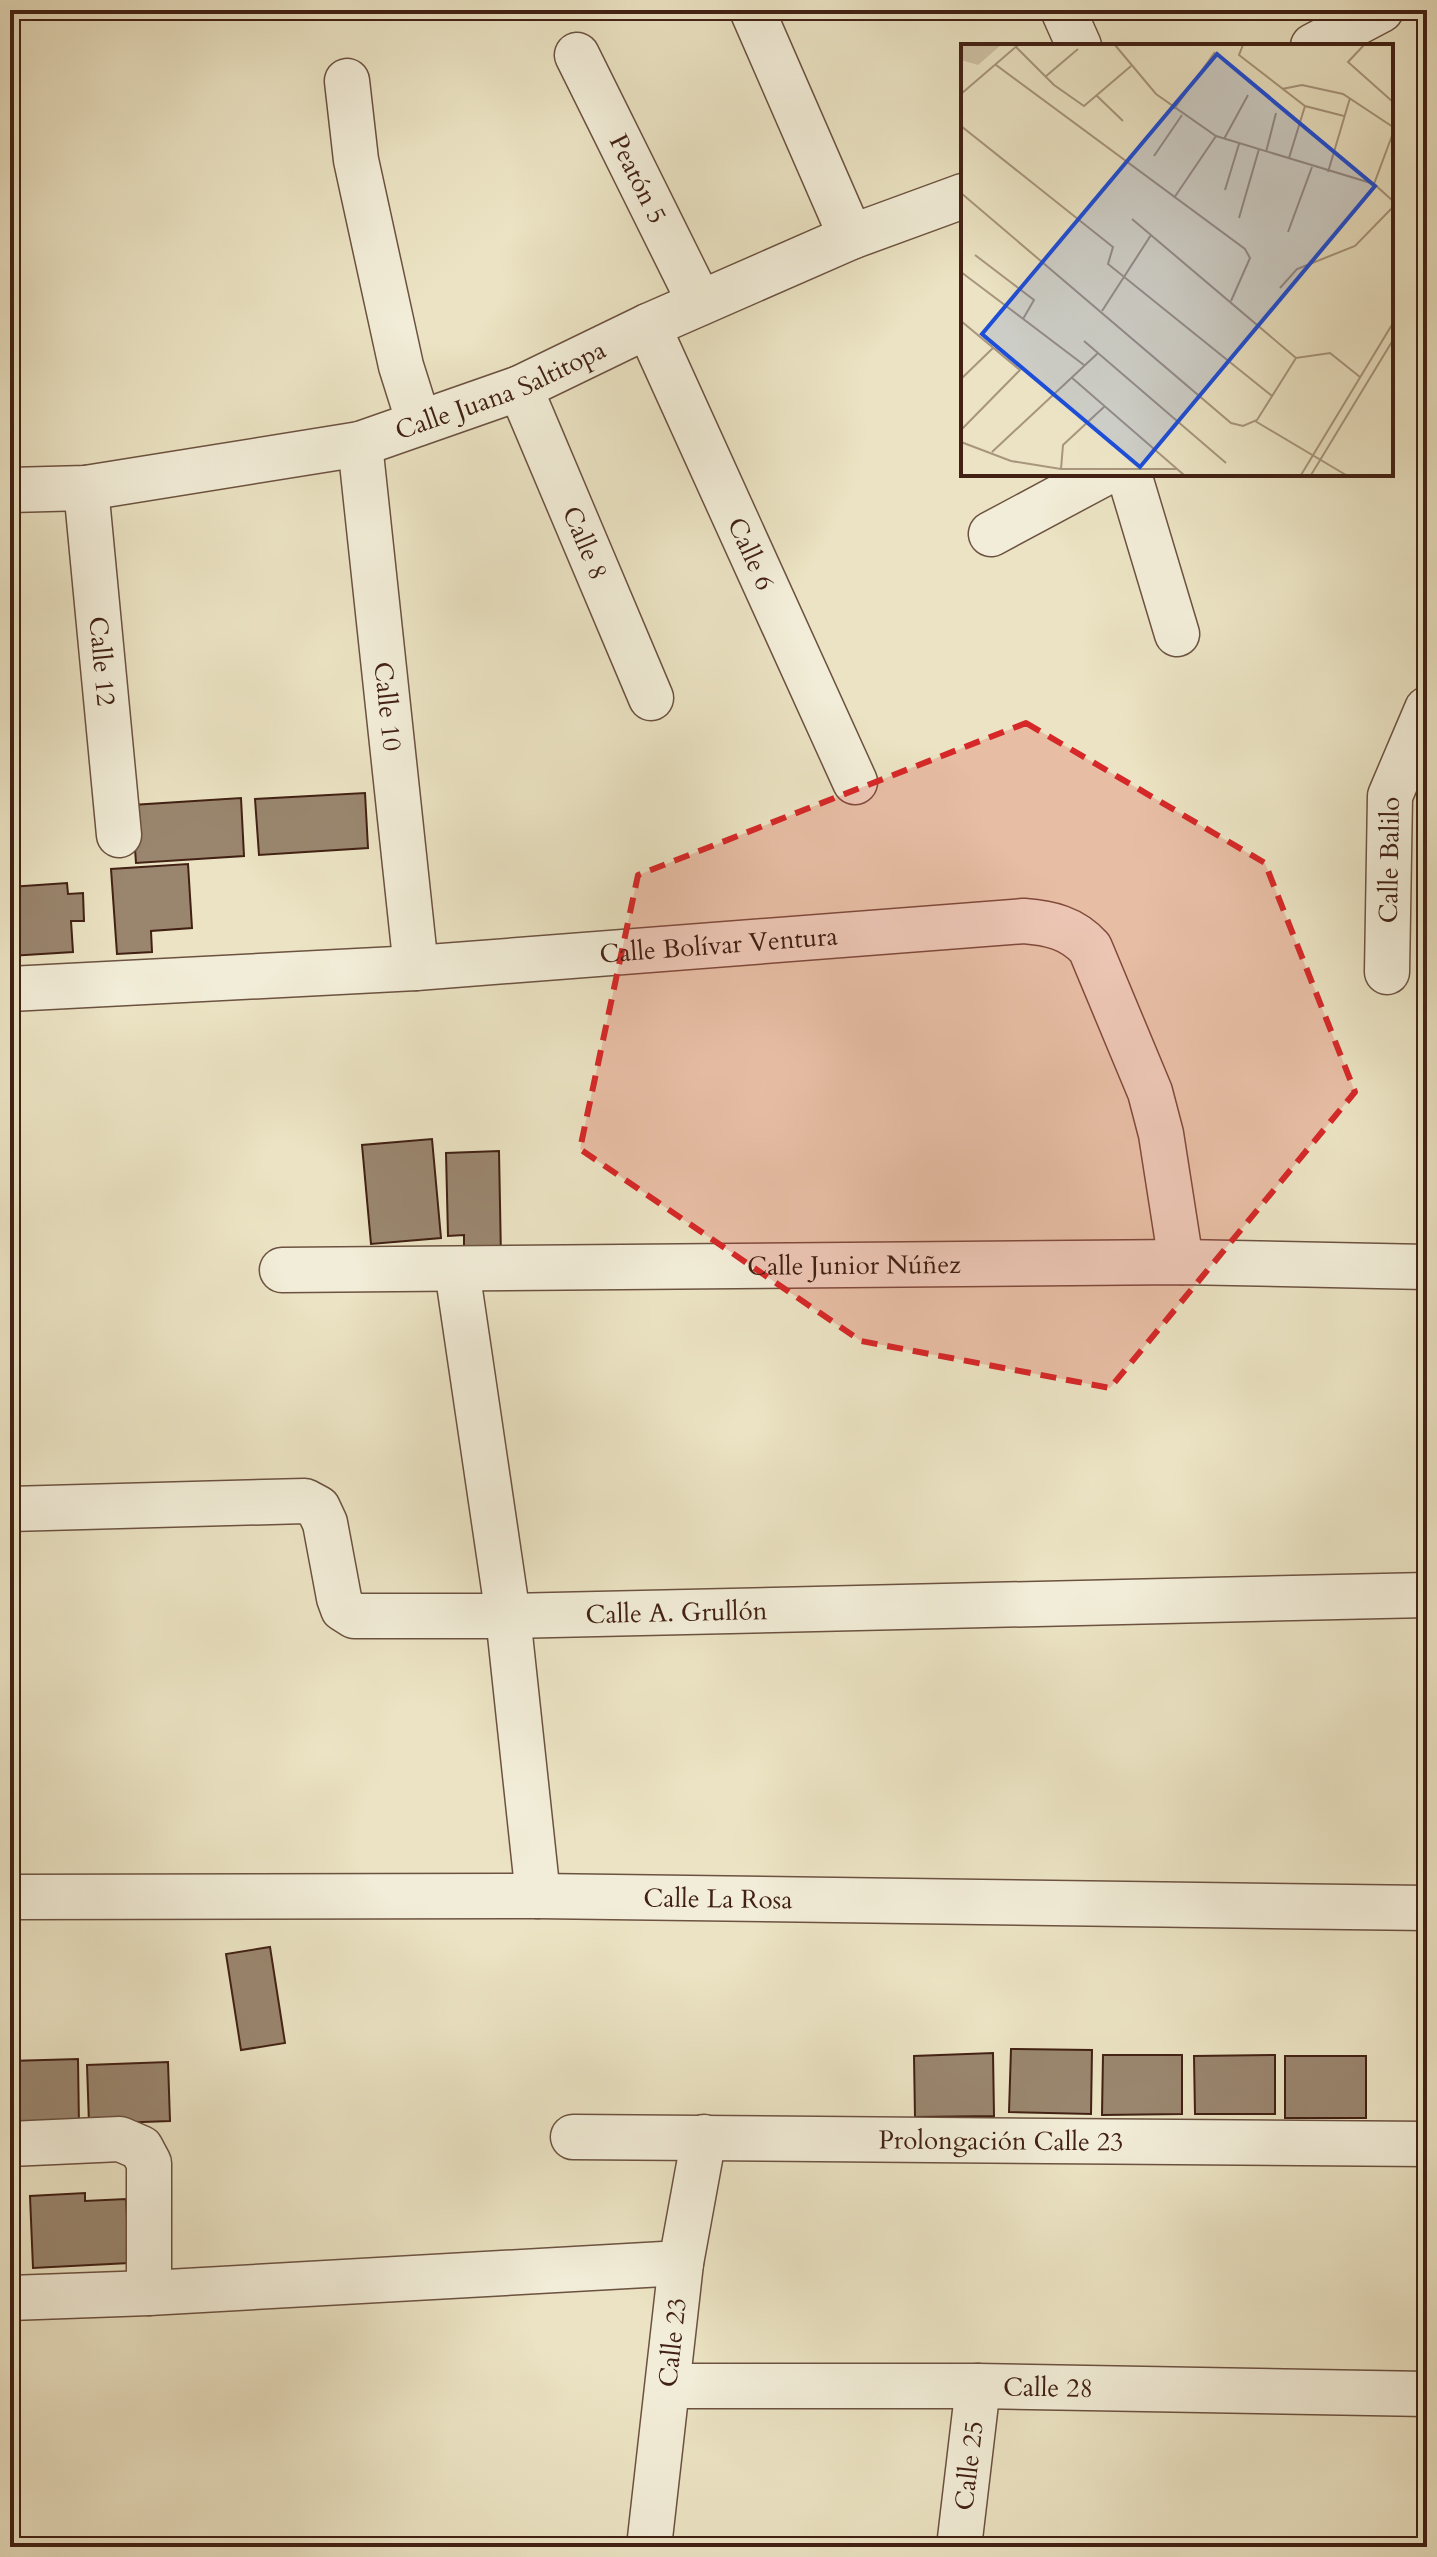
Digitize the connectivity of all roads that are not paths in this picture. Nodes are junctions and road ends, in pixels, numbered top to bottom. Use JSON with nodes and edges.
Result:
{"nodes":[{"id":1,"x":752,"y":10,"type":"edge"},
{"id":2,"x":1063,"y":10,"type":"edge"},
{"id":3,"x":1381,"y":10,"type":"edge"},
{"id":4,"x":1078,"y":44,"type":"edge"},
{"id":5,"x":1317,"y":44,"type":"edge"},
{"id":6,"x":577,"y":55,"type":"dead end"},
{"id":7,"x":347,"y":81,"type":"dead end"},
{"id":8,"x":961,"y":197,"type":"edge"},
{"id":9,"x":851,"y":237,"type":"junction"},
{"id":10,"x":700,"y":303,"type":"junction"},
{"id":11,"x":648,"y":326,"type":"junction"},
{"id":12,"x":520,"y":388,"type":"junction"},
{"id":13,"x":419,"y":423,"type":"junction"},
{"id":14,"x":360,"y":444,"type":"junction"},
{"id":15,"x":1099,"y":476,"type":"edge"},
{"id":16,"x":1130,"y":476,"type":"edge"},
{"id":17,"x":11,"y":482,"type":"edge"},
{"id":18,"x":86,"y":488,"type":"junction"},
{"id":19,"x":991,"y":534,"type":"dead end"},
{"id":20,"x":1177,"y":634,"type":"dead end"},
{"id":21,"x":651,"y":698,"type":"dead end"},
{"id":22,"x":1427,"y":709,"type":"edge"},
{"id":23,"x":855,"y":782,"type":"dead end"},
{"id":24,"x":119,"y":835,"type":"dead end"},
{"id":25,"x":416,"y":968,"type":"junction"},
{"id":26,"x":1387,"y":972,"type":"dead end"},
{"id":27,"x":10,"y":989,"type":"edge"},
{"id":28,"x":1181,"y":1262,"type":"junction"},
{"id":29,"x":1427,"y":1267,"type":"edge"},
{"id":30,"x":282,"y":1270,"type":"dead end"},
{"id":31,"x":457,"y":1270,"type":"junction"},
{"id":32,"x":10,"y":1509,"type":"edge"},
{"id":33,"x":1427,"y":1595,"type":"edge"},
{"id":34,"x":508,"y":1616,"type":"junction"},
{"id":35,"x":538,"y":1896,"type":"junction"},
{"id":36,"x":10,"y":1897,"type":"edge"},
{"id":37,"x":1427,"y":1908,"type":"edge"},
{"id":38,"x":573,"y":2137,"type":"dead end"},
{"id":39,"x":704,"y":2137,"type":"junction"},
{"id":40,"x":10,"y":2144,"type":"edge"},
{"id":41,"x":1427,"y":2144,"type":"edge"},
{"id":42,"x":681,"y":2263,"type":"junction"},
{"id":43,"x":149,"y":2293,"type":"junction"},
{"id":44,"x":10,"y":2298,"type":"edge"},
{"id":45,"x":668,"y":2386,"type":"junction"},
{"id":46,"x":978,"y":2386,"type":"junction"},
{"id":47,"x":1427,"y":2394,"type":"edge"},
{"id":48,"x":649,"y":2547,"type":"edge"},
{"id":49,"x":959,"y":2547,"type":"edge"}],
"edges":[{"from":1,"to":9,"type":"street"},
{"from":2,"to":4,"type":"street"},
{"from":3,"to":5,"type":"street"},
{"from":6,"to":10,"type":"street","name":"Peatón 5"},
{"from":7,"to":13,"type":"street"},
{"from":8,"to":9,"type":"street","name":"Calle Juana Saltitopa"},
{"from":9,"to":10,"type":"street","name":"Calle Juana Saltitopa"},
{"from":10,"to":11,"type":"street","name":"Calle Juana Saltitopa"},
{"from":11,"to":12,"type":"street","name":"Calle Juana Saltitopa"},
{"from":11,"to":23,"type":"street","name":"Calle 6"},
{"from":12,"to":13,"type":"street","name":"Calle Juana Saltitopa"},
{"from":12,"to":21,"type":"street","name":"Calle 8"},
{"from":13,"to":14,"type":"street","name":"Calle Juana Saltitopa"},
{"from":14,"to":18,"type":"street","name":"Calle Juana Saltitopa"},
{"from":14,"to":25,"type":"street","name":"Calle 10"},
{"from":15,"to":19,"type":"street"},
{"from":16,"to":20,"type":"street"},
{"from":17,"to":18,"type":"street","name":"Calle Juana Saltitopa"},
{"from":18,"to":24,"type":"street","name":"Calle 12"},
{"from":22,"to":26,"type":"street","name":"Calle Balilo"},
{"from":25,"to":27,"type":"street","name":"Calle Bolívar Ventura"},
{"from":25,"to":28,"type":"street","name":"Calle Bolívar Ventura"},
{"from":28,"to":29,"type":"street","name":"Calle Junior Núñez"},
{"from":28,"to":31,"type":"street","name":"Calle Junior Núñez"},
{"from":30,"to":31,"type":"street","name":"Calle Junior Núñez"},
{"from":31,"to":34,"type":"street"},
{"from":32,"to":34,"type":"street","name":"Calle A. Grullón"},
{"from":33,"to":34,"type":"street","name":"Calle A. Grullón"},
{"from":34,"to":35,"type":"street"},
{"from":35,"to":36,"type":"street","name":"Calle La Rosa"},
{"from":35,"to":37,"type":"street","name":"Calle La Rosa"},
{"from":38,"to":39,"type":"street","name":"Prolongación Calle 23"},
{"from":39,"to":41,"type":"street","name":"Prolongación Calle 23"},
{"from":39,"to":42,"type":"street","name":"Calle 23"},
{"from":40,"to":43,"type":"street"},
{"from":42,"to":43,"type":"street"},
{"from":42,"to":45,"type":"street","name":"Calle 23"},
{"from":43,"to":44,"type":"street"},
{"from":45,"to":46,"type":"street","name":"Calle 28"},
{"from":45,"to":48,"type":"street","name":"Calle 23"},
{"from":46,"to":47,"type":"street","name":"Calle 28"},
{"from":46,"to":49,"type":"street","name":"Calle 25"}]}
